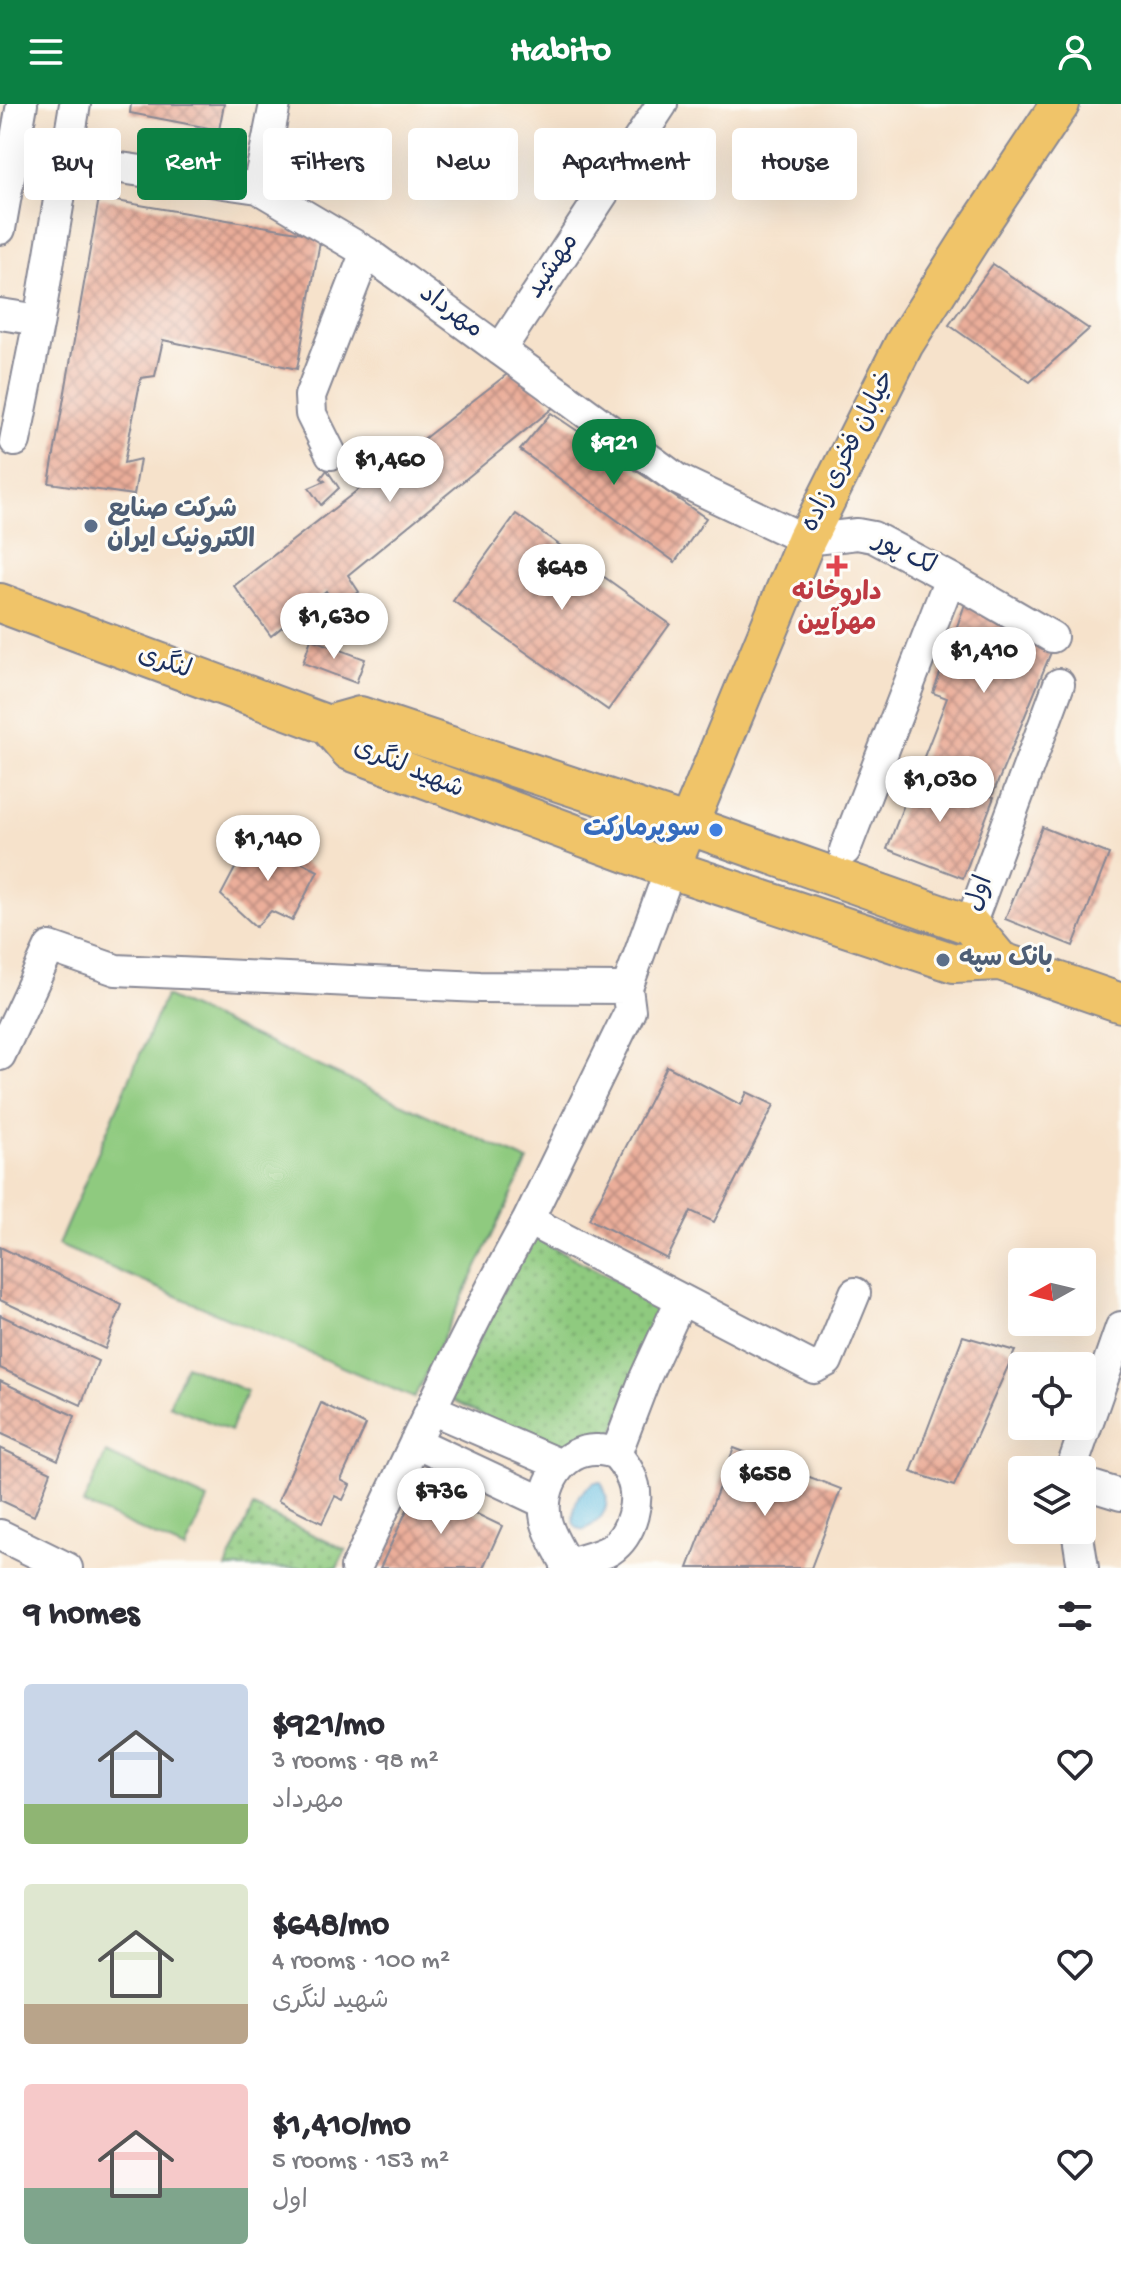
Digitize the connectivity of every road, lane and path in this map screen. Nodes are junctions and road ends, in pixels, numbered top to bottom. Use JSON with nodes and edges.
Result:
{"nodes":[{"id":1,"x":22,"y":104,"type":"edge"},
{"id":2,"x":75,"y":104,"type":"edge"},
{"id":3,"x":275,"y":104,"type":"edge"},
{"id":4,"x":662,"y":104,"type":"edge"},
{"id":5,"x":1060,"y":104,"type":"edge"},
{"id":6,"x":71,"y":128,"type":"edge"},
{"id":7,"x":121,"y":168,"type":"edge"},
{"id":8,"x":258,"y":188,"type":"junction"},
{"id":9,"x":59,"y":200,"type":"edge"},
{"id":10,"x":0,"y":229,"type":"edge"},
{"id":11,"x":366,"y":252,"type":"junction"},
{"id":12,"x":0,"y":314,"type":"edge"},
{"id":13,"x":39,"y":320,"type":"junction"},
{"id":14,"x":500,"y":350,"type":"junction"},
{"id":15,"x":15,"y":441,"type":"dead end"},
{"id":16,"x":331,"y":454,"type":"dead end"},
{"id":17,"x":806,"y":540,"type":"junction"},
{"id":18,"x":950,"y":578,"type":"junction"},
{"id":19,"x":0,"y":603,"type":"edge"},
{"id":20,"x":1052,"y":637,"type":"dead end"},
{"id":21,"x":1059,"y":684,"type":"dead end"},
{"id":22,"x":328,"y":725,"type":"junction"},
{"id":23,"x":728,"y":727,"type":"junction"},
{"id":24,"x":627,"y":805,"type":"junction"},
{"id":25,"x":688,"y":825,"type":"junction"},
{"id":26,"x":845,"y":850,"type":"dead end"},
{"id":27,"x":670,"y":869,"type":"junction"},
{"id":28,"x":970,"y":925,"type":"junction"},
{"id":29,"x":1000,"y":961,"type":"junction"},
{"id":30,"x":627,"y":988,"type":"junction"},
{"id":31,"x":1119,"y":996,"type":"edge"},
{"id":32,"x":0,"y":1055,"type":"edge"},
{"id":33,"x":528,"y":1220,"type":"junction"},
{"id":34,"x":855,"y":1293,"type":"dead end"},
{"id":35,"x":681,"y":1300,"type":"junction"},
{"id":36,"x":1121,"y":1327,"type":"edge"},
{"id":37,"x":431,"y":1409,"type":"junction"},
{"id":38,"x":415,"y":1442,"type":"junction"},
{"id":39,"x":616,"y":1454,"type":"junction"},
{"id":40,"x":1076,"y":1456,"type":"edge"},
{"id":41,"x":561,"y":1465,"type":"junction"},
{"id":42,"x":1096,"y":1487,"type":"edge"},
{"id":43,"x":1121,"y":1495,"type":"edge"},
{"id":44,"x":545,"y":1503,"type":"junction"},
{"id":45,"x":0,"y":1535,"type":"edge"},
{"id":46,"x":1079,"y":1544,"type":"edge"},
{"id":47,"x":567,"y":1566,"type":"edge"},
{"id":48,"x":67,"y":1568,"type":"edge"},
{"id":49,"x":356,"y":1568,"type":"edge"},
{"id":50,"x":1083,"y":1568,"type":"edge"}],
"edges":[{"from":1,"to":10,"type":"street"},
{"from":2,"to":6,"type":"street"},
{"from":3,"to":8,"type":"street"},
{"from":4,"to":14,"type":"street","name":"مهشید"},
{"from":5,"to":17,"type":"main road","name":"خیابان فخری زاده"},
{"from":7,"to":8,"type":"street","name":"مهرداد"},
{"from":8,"to":11,"type":"street","name":"مهرداد"},
{"from":9,"to":13,"type":"street"},
{"from":11,"to":14,"type":"street","name":"مهرداد"},
{"from":11,"to":16,"type":"street"},
{"from":12,"to":13,"type":"street"},
{"from":13,"to":15,"type":"street"},
{"from":14,"to":17,"type":"street","name":"مهرداد"},
{"from":17,"to":18,"type":"street","name":"لک پور"},
{"from":17,"to":23,"type":"main road","name":"خیابان فخری زاده"},
{"from":18,"to":20,"type":"street"},
{"from":18,"to":26,"type":"street","name":"لک پور"},
{"from":19,"to":22,"type":"main road","name":"لنگری"},
{"from":21,"to":28,"type":"street","name":"اول"},
{"from":22,"to":24,"type":"main road","name":"شهید لنگری"},
{"from":22,"to":27,"type":"main road","name":"شهید لنگری"},
{"from":23,"to":24,"type":"main road"},
{"from":23,"to":25,"type":"main road","name":"خیابان فخری زاده"},
{"from":24,"to":25,"type":"main road","name":"شهید لنگری"},
{"from":25,"to":27,"type":"main road","name":"خیابان فخری زاده"},
{"from":25,"to":28,"type":"main road","name":"شهید لنگری"},
{"from":27,"to":29,"type":"main road","name":"شهید لنگری"},
{"from":27,"to":30,"type":"street"},
{"from":28,"to":29,"type":"main road"},
{"from":29,"to":31,"type":"main road","name":"شهید لنگری"},
{"from":30,"to":32,"type":"street"},
{"from":30,"to":33,"type":"street"},
{"from":33,"to":35,"type":"street"},
{"from":33,"to":37,"type":"street"},
{"from":34,"to":35,"type":"street"},
{"from":35,"to":39,"type":"street"},
{"from":36,"to":40,"type":"street"},
{"from":37,"to":38,"type":"street"},
{"from":37,"to":41,"type":"street"},
{"from":38,"to":44,"type":"street"},
{"from":38,"to":49,"type":"street"},
{"from":39,"to":41,"type":"street"},
{"from":39,"to":47,"type":"street"},
{"from":41,"to":44,"type":"street"},
{"from":42,"to":43,"type":"street"},
{"from":44,"to":47,"type":"street"},
{"from":45,"to":48,"type":"street"},
{"from":46,"to":50,"type":"street"}]}
